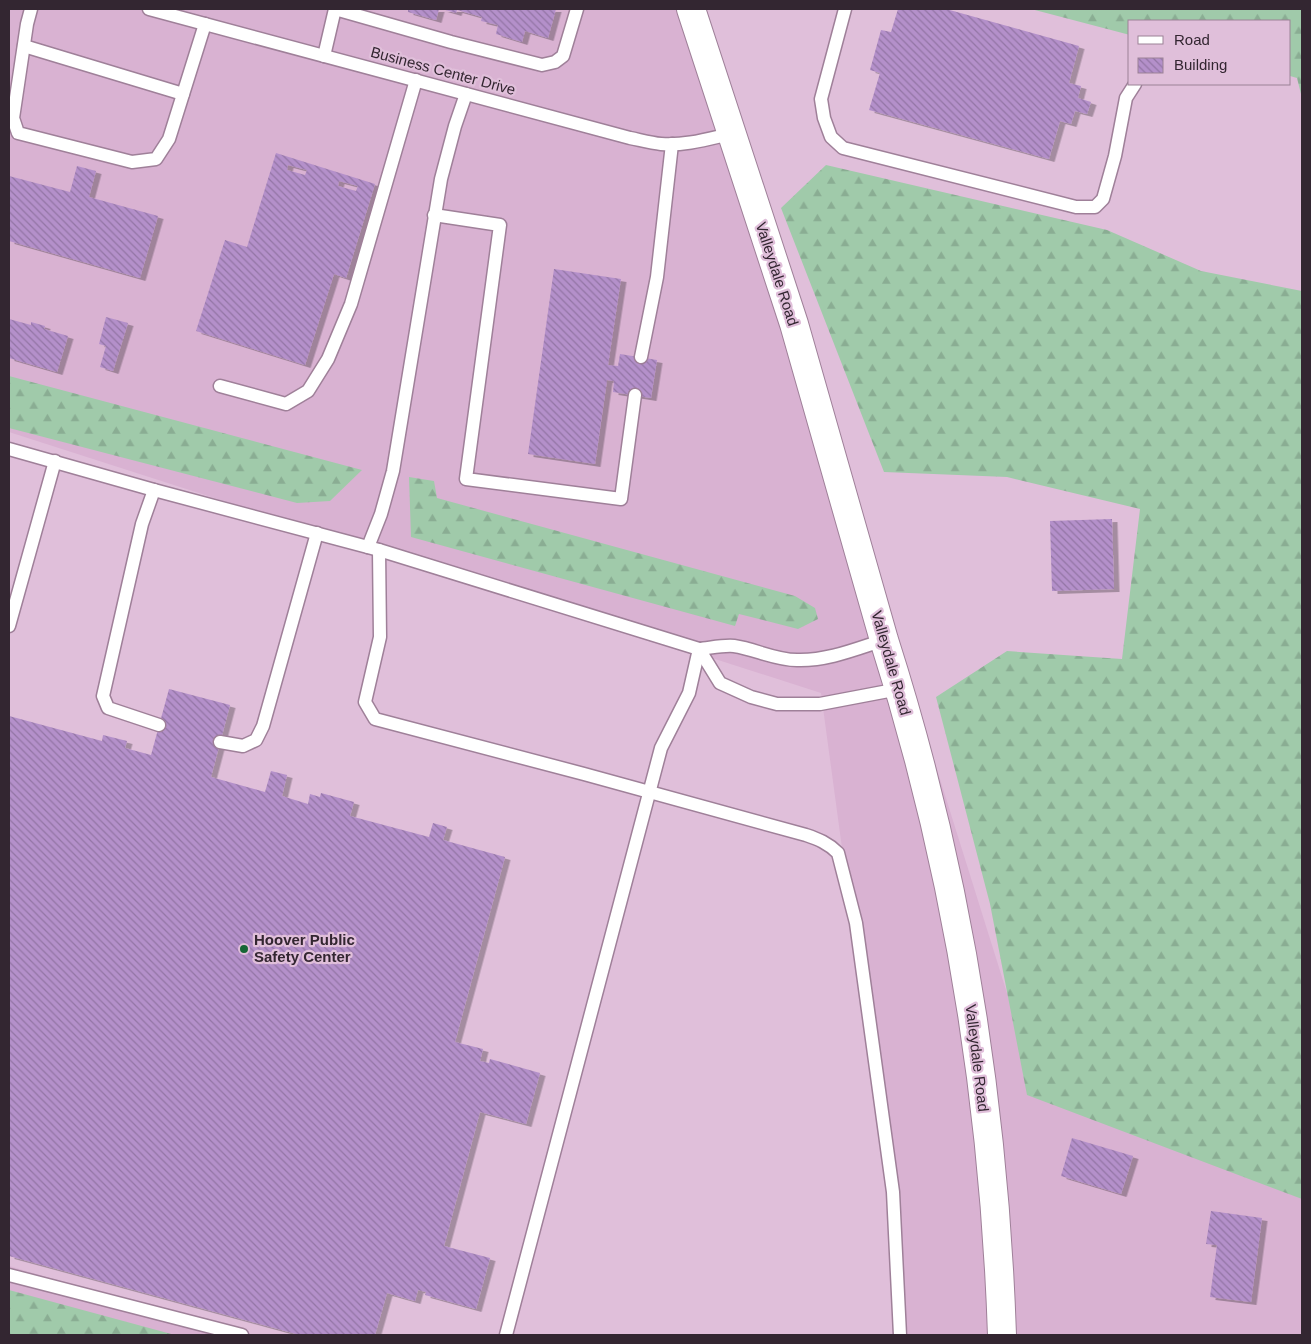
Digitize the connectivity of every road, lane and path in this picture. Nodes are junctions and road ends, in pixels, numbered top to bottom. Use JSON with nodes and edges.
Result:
{"nodes":[{"id":1,"x":30,"y":9,"type":"edge"},
{"id":2,"x":149,"y":9,"type":"edge"},
{"id":3,"x":335,"y":9,"type":"edge"},
{"id":4,"x":577,"y":9,"type":"edge"},
{"id":5,"x":691,"y":9,"type":"edge"},
{"id":6,"x":845,"y":9,"type":"edge"},
{"id":7,"x":205,"y":24,"type":"junction"},
{"id":8,"x":24,"y":46,"type":"junction"},
{"id":9,"x":324,"y":56,"type":"junction"},
{"id":10,"x":416,"y":80,"type":"junction"},
{"id":11,"x":1133,"y":85,"type":"edge"},
{"id":12,"x":183,"y":94,"type":"junction"},
{"id":13,"x":466,"y":94,"type":"junction"},
{"id":14,"x":730,"y":134,"type":"junction"},
{"id":15,"x":672,"y":144,"type":"junction"},
{"id":16,"x":434,"y":216,"type":"junction"},
{"id":17,"x":641,"y":357,"type":"dead end"},
{"id":18,"x":220,"y":386,"type":"dead end"},
{"id":19,"x":636,"y":395,"type":"dead end"},
{"id":20,"x":9,"y":449,"type":"edge"},
{"id":21,"x":55,"y":462,"type":"junction"},
{"id":22,"x":154,"y":490,"type":"junction"},
{"id":23,"x":317,"y":533,"type":"junction"},
{"id":24,"x":373,"y":548,"type":"junction"},
{"id":25,"x":9,"y":626,"type":"edge"},
{"id":26,"x":884,"y":640,"type":"junction"},
{"id":27,"x":699,"y":649,"type":"junction"},
{"id":28,"x":899,"y":688,"type":"junction"},
{"id":29,"x":160,"y":725,"type":"dead end"},
{"id":30,"x":220,"y":742,"type":"dead end"},
{"id":31,"x":650,"y":792,"type":"junction"},
{"id":32,"x":9,"y":1275,"type":"edge"},
{"id":33,"x":242,"y":1335,"type":"edge"},
{"id":34,"x":506,"y":1335,"type":"edge"},
{"id":35,"x":900,"y":1335,"type":"edge"},
{"id":36,"x":1002,"y":1335,"type":"edge"}],
"edges":[{"from":1,"to":8,"type":"lane"},
{"from":2,"to":7,"type":"lane","name":"Business Center Drive"},
{"from":3,"to":4,"type":"lane"},
{"from":3,"to":9,"type":"lane"},
{"from":5,"to":14,"type":"main road","name":"Valleydale Road"},
{"from":6,"to":11,"type":"lane"},
{"from":7,"to":9,"type":"lane","name":"Business Center Drive"},
{"from":7,"to":12,"type":"lane"},
{"from":8,"to":12,"type":"lane"},
{"from":8,"to":12,"type":"lane"},
{"from":9,"to":10,"type":"lane","name":"Business Center Drive"},
{"from":10,"to":13,"type":"lane","name":"Business Center Drive"},
{"from":10,"to":18,"type":"lane"},
{"from":13,"to":15,"type":"lane","name":"Business Center Drive"},
{"from":13,"to":16,"type":"lane"},
{"from":14,"to":15,"type":"lane","name":"Business Center Drive"},
{"from":14,"to":26,"type":"main road","name":"Valleydale Road"},
{"from":15,"to":17,"type":"lane"},
{"from":16,"to":19,"type":"lane"},
{"from":16,"to":24,"type":"lane"},
{"from":20,"to":21,"type":"lane"},
{"from":21,"to":22,"type":"lane"},
{"from":21,"to":25,"type":"lane"},
{"from":22,"to":23,"type":"lane"},
{"from":22,"to":29,"type":"lane"},
{"from":23,"to":24,"type":"lane"},
{"from":23,"to":30,"type":"lane"},
{"from":24,"to":27,"type":"lane"},
{"from":24,"to":31,"type":"lane"},
{"from":26,"to":27,"type":"lane"},
{"from":26,"to":28,"type":"main road","name":"Valleydale Road"},
{"from":27,"to":28,"type":"lane"},
{"from":27,"to":31,"type":"lane"},
{"from":28,"to":36,"type":"main road","name":"Valleydale Road"},
{"from":31,"to":34,"type":"lane"},
{"from":31,"to":35,"type":"lane"},
{"from":32,"to":33,"type":"lane"}]}
